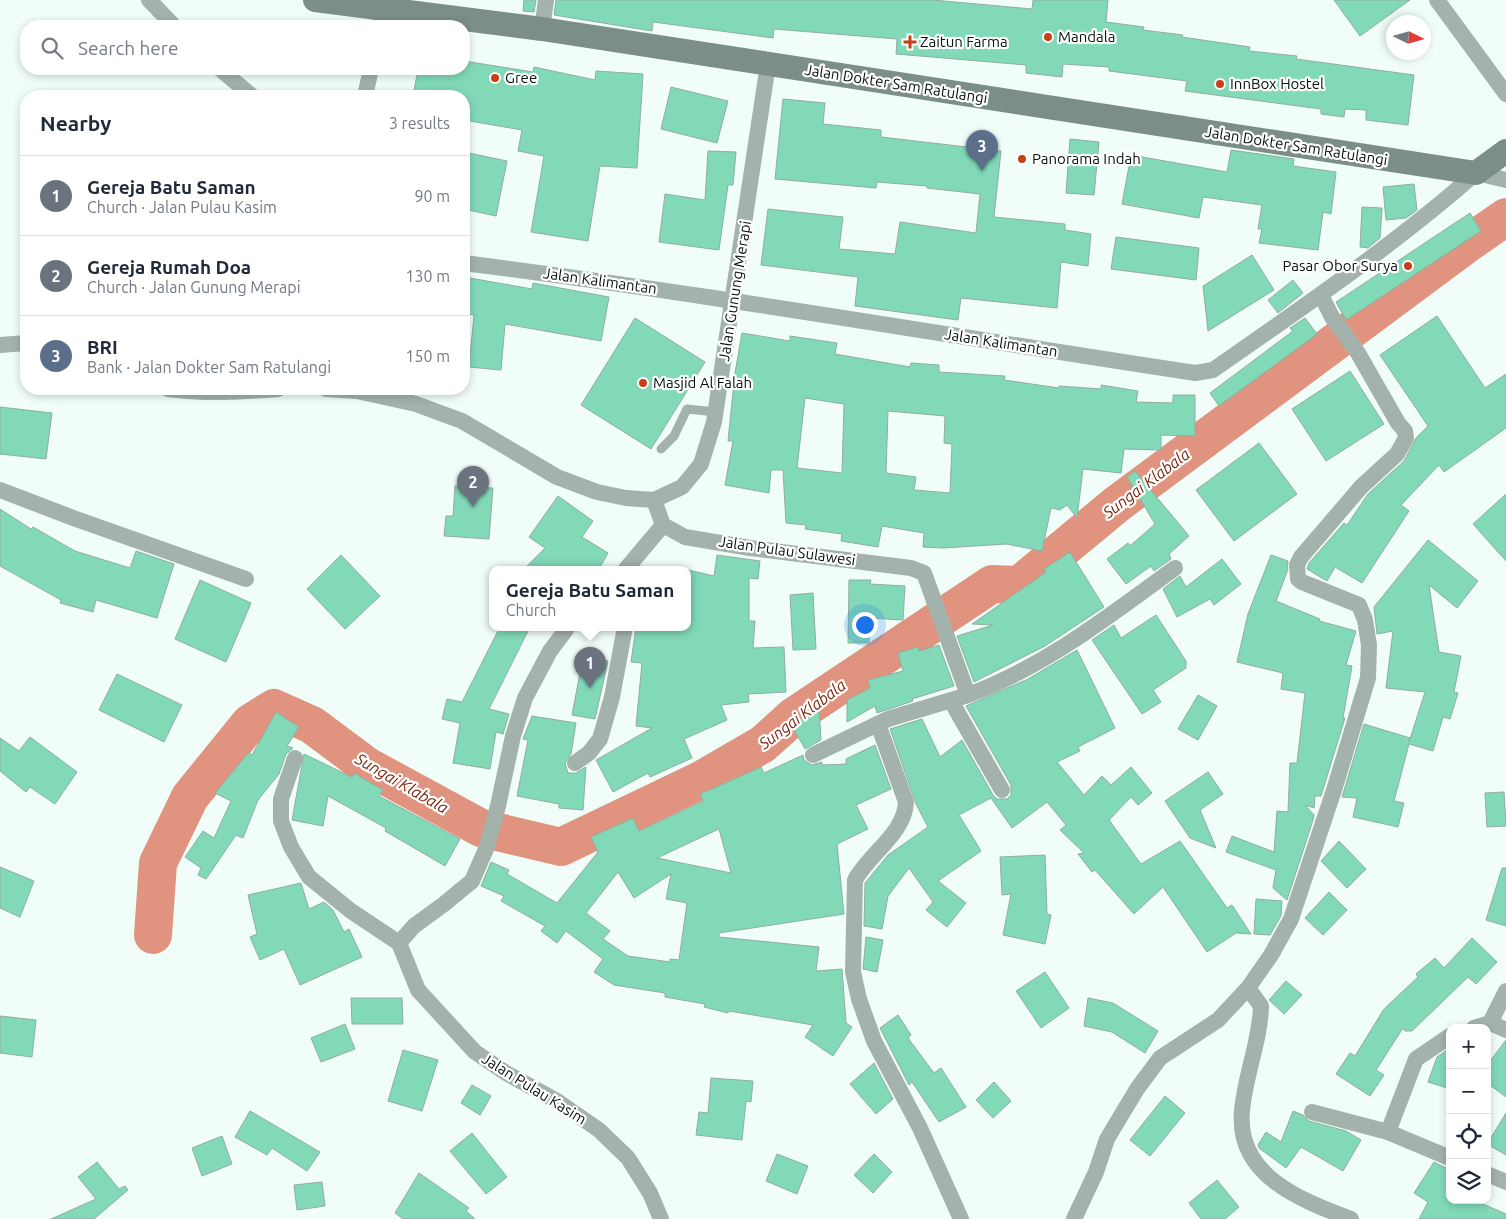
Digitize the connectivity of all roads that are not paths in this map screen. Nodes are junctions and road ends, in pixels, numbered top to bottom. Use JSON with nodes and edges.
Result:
{"nodes":[{"id":1,"x":150,"y":0,"type":"edge"},
{"id":2,"x":315,"y":0,"type":"edge"},
{"id":3,"x":546,"y":0,"type":"edge"},
{"id":4,"x":1437,"y":0,"type":"edge"},
{"id":5,"x":381,"y":18,"type":"edge"},
{"id":6,"x":168,"y":20,"type":"edge"},
{"id":7,"x":410,"y":20,"type":"edge"},
{"id":8,"x":470,"y":24,"type":"edge"},
{"id":9,"x":542,"y":29,"type":"junction"},
{"id":10,"x":768,"y":64,"type":"junction"},
{"id":11,"x":227,"y":75,"type":"edge"},
{"id":12,"x":370,"y":75,"type":"edge"},
{"id":13,"x":245,"y":90,"type":"edge"},
{"id":14,"x":366,"y":90,"type":"edge"},
{"id":15,"x":1506,"y":94,"type":"edge"},
{"id":16,"x":1506,"y":151,"type":"edge"},
{"id":17,"x":1476,"y":173,"type":"junction"},
{"id":18,"x":1506,"y":180,"type":"edge"},
{"id":19,"x":470,"y":264,"type":"edge"},
{"id":20,"x":1321,"y":295,"type":"junction"},
{"id":21,"x":733,"y":300,"type":"junction"},
{"id":22,"x":20,"y":343,"type":"edge"},
{"id":23,"x":0,"y":345,"type":"edge"},
{"id":24,"x":372,"y":395,"type":"edge"},
{"id":25,"x":716,"y":412,"type":"junction"},
{"id":26,"x":661,"y":449,"type":"dead end"},
{"id":27,"x":0,"y":490,"type":"edge"},
{"id":28,"x":654,"y":500,"type":"junction"},
{"id":29,"x":663,"y":525,"type":"junction"},
{"id":30,"x":629,"y":566,"type":"edge"},
{"id":31,"x":1175,"y":568,"type":"dead end"},
{"id":32,"x":246,"y":579,"type":"dead end"},
{"id":33,"x":565,"y":631,"type":"edge"},
{"id":34,"x":624,"y":631,"type":"edge"},
{"id":35,"x":968,"y":695,"type":"junction"},
{"id":36,"x":951,"y":701,"type":"junction"},
{"id":37,"x":878,"y":724,"type":"junction"},
{"id":38,"x":813,"y":756,"type":"dead end"},
{"id":39,"x":294,"y":758,"type":"dead end"},
{"id":40,"x":575,"y":763,"type":"dead end"},
{"id":41,"x":1002,"y":790,"type":"dead end"},
{"id":42,"x":400,"y":944,"type":"junction"},
{"id":43,"x":1248,"y":988,"type":"junction"},
{"id":44,"x":1506,"y":991,"type":"edge"},
{"id":45,"x":1490,"y":1022,"type":"junction"},
{"id":46,"x":1485,"y":1024,"type":"edge"},
{"id":47,"x":1506,"y":1030,"type":"edge"},
{"id":48,"x":1446,"y":1039,"type":"edge"},
{"id":49,"x":1312,"y":1112,"type":"dead end"},
{"id":50,"x":1388,"y":1132,"type":"junction"},
{"id":51,"x":1446,"y":1156,"type":"edge"},
{"id":52,"x":1491,"y":1176,"type":"edge"},
{"id":53,"x":1506,"y":1182,"type":"edge"},
{"id":54,"x":1072,"y":1218,"type":"edge"},
{"id":55,"x":661,"y":1219,"type":"edge"},
{"id":56,"x":961,"y":1219,"type":"edge"},
{"id":57,"x":1351,"y":1219,"type":"edge"}],
"edges":[{"from":1,"to":6,"type":"street"},
{"from":2,"to":5,"type":"street","name":"Jalan Dokter Sam Ratulangi"},
{"from":3,"to":9,"type":"street"},
{"from":4,"to":15,"type":"street"},
{"from":5,"to":7,"type":"street","name":"Jalan Dokter Sam Ratulangi"},
{"from":8,"to":9,"type":"street","name":"Jalan Dokter Sam Ratulangi"},
{"from":9,"to":10,"type":"street","name":"Jalan Dokter Sam Ratulangi"},
{"from":10,"to":17,"type":"street","name":"Jalan Dokter Sam Ratulangi"},
{"from":10,"to":21,"type":"street","name":"Jalan Gunung Merapi"},
{"from":11,"to":13,"type":"street"},
{"from":12,"to":14,"type":"street"},
{"from":16,"to":17,"type":"street"},
{"from":17,"to":18,"type":"street"},
{"from":17,"to":20,"type":"street","name":"Jalan Kalimantan"},
{"from":19,"to":21,"type":"street","name":"Jalan Kalimantan"},
{"from":20,"to":21,"type":"street","name":"Jalan Kalimantan"},
{"from":20,"to":43,"type":"street"},
{"from":21,"to":25,"type":"street","name":"Jalan Gunung Merapi"},
{"from":22,"to":23,"type":"street"},
{"from":24,"to":28,"type":"street","name":"Jalan Gunung Merapi"},
{"from":25,"to":26,"type":"lane"},
{"from":25,"to":28,"type":"street","name":"Jalan Gunung Merapi"},
{"from":27,"to":32,"type":"street"},
{"from":28,"to":29,"type":"street"},
{"from":29,"to":30,"type":"street"},
{"from":29,"to":35,"type":"street","name":"Jalan Pulau Sulawesi"},
{"from":31,"to":35,"type":"street"},
{"from":33,"to":42,"type":"street"},
{"from":34,"to":40,"type":"street"},
{"from":35,"to":36,"type":"street"},
{"from":36,"to":37,"type":"street"},
{"from":36,"to":41,"type":"street"},
{"from":37,"to":38,"type":"street"},
{"from":37,"to":56,"type":"street"},
{"from":39,"to":42,"type":"street"},
{"from":42,"to":55,"type":"street","name":"Jalan Pulau Kasim"},
{"from":43,"to":54,"type":"street"},
{"from":43,"to":57,"type":"street"},
{"from":44,"to":45,"type":"street"},
{"from":45,"to":46,"type":"street"},
{"from":45,"to":47,"type":"street"},
{"from":48,"to":50,"type":"street"},
{"from":49,"to":50,"type":"street"},
{"from":50,"to":51,"type":"street"},
{"from":52,"to":53,"type":"street"}]}
